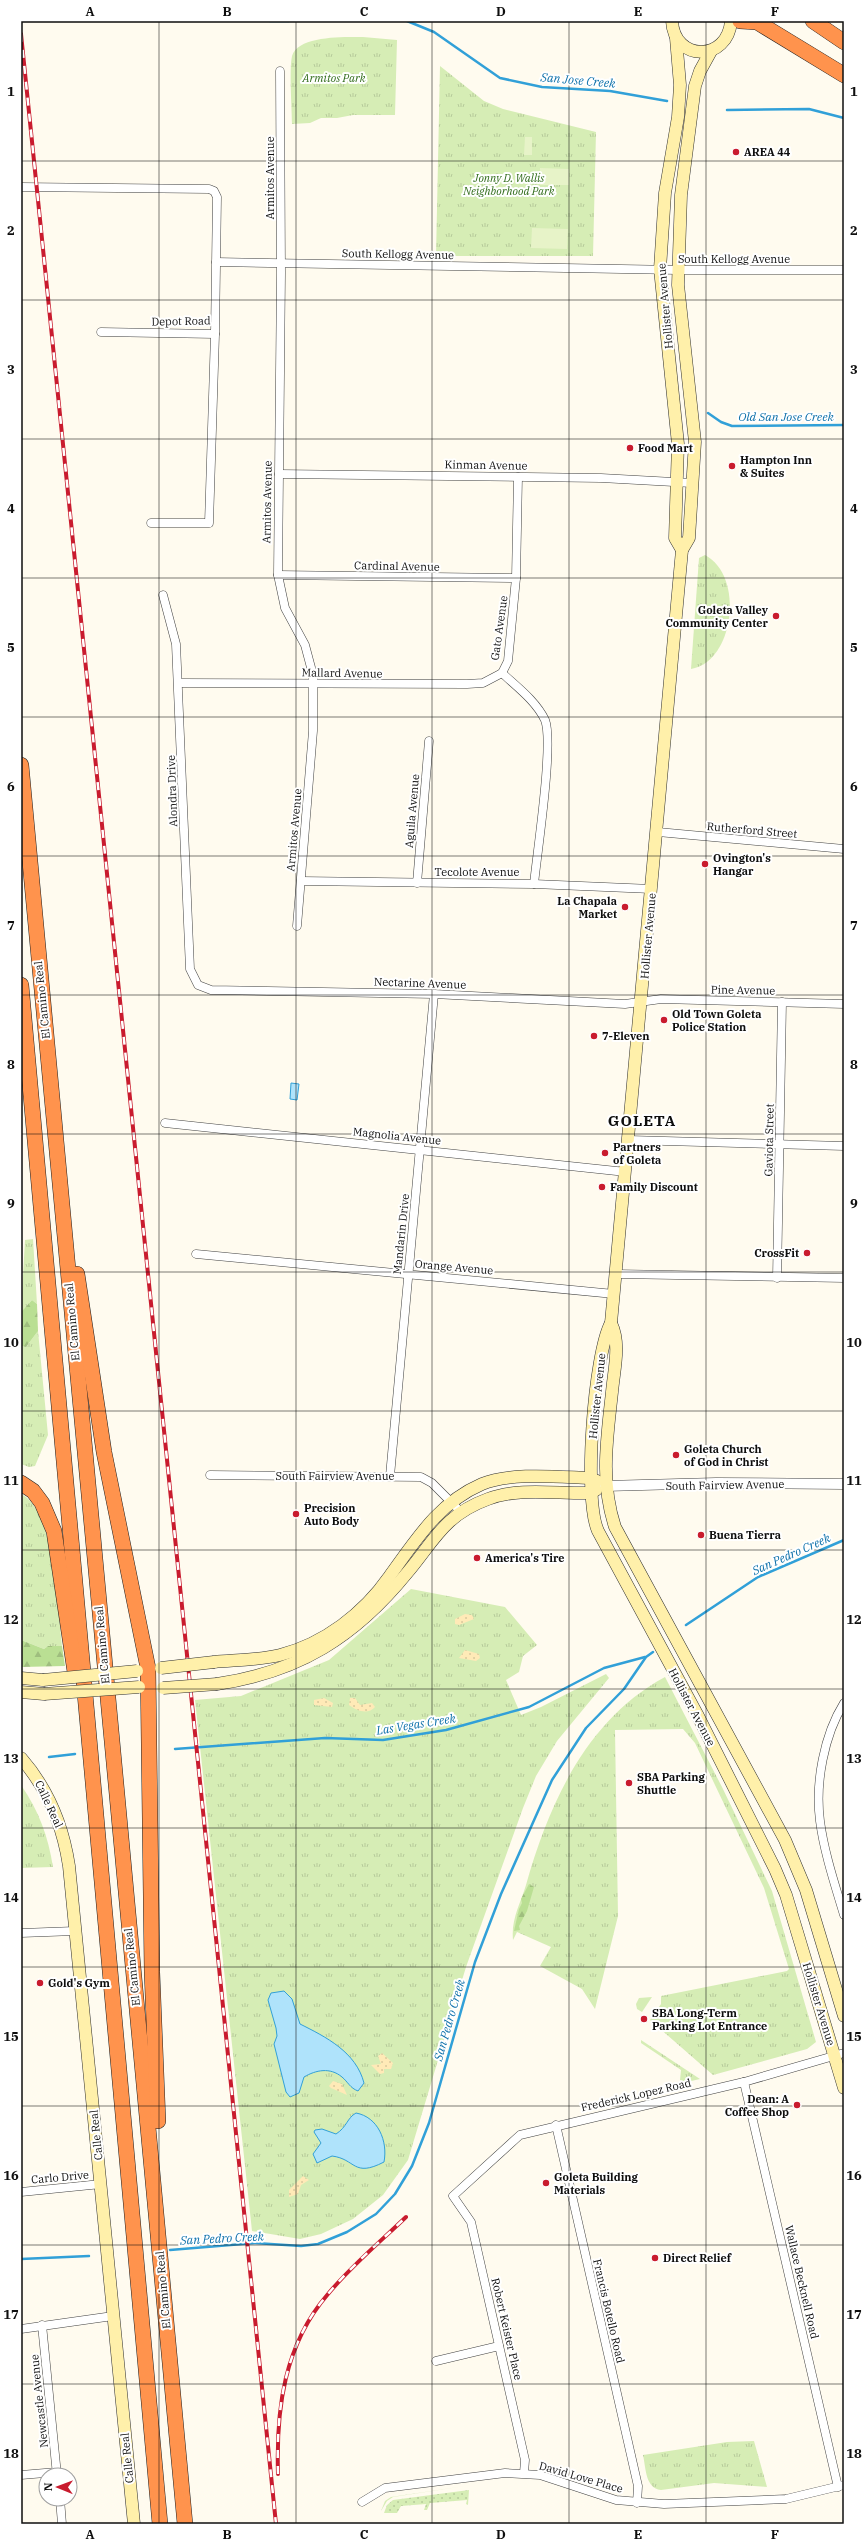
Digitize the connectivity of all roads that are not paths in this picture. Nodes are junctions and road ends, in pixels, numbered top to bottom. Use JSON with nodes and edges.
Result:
{"nodes":[{"id":1,"x":671,"y":21,"type":"edge"},
{"id":2,"x":731,"y":21,"type":"edge"},
{"id":3,"x":740,"y":21,"type":"edge"},
{"id":4,"x":813,"y":21,"type":"edge"},
{"id":5,"x":676,"y":38,"type":"junction"},
{"id":6,"x":844,"y":42,"type":"edge"},
{"id":7,"x":712,"y":50,"type":"junction"},
{"id":8,"x":280,"y":71,"type":"dead end"},
{"id":9,"x":844,"y":75,"type":"edge"},
{"id":10,"x":21,"y":187,"type":"edge"},
{"id":11,"x":216,"y":262,"type":"junction"},
{"id":12,"x":282,"y":264,"type":"junction"},
{"id":13,"x":660,"y":269,"type":"junction"},
{"id":14,"x":678,"y":270,"type":"junction"},
{"id":15,"x":844,"y":270,"type":"edge"},
{"id":16,"x":101,"y":332,"type":"dead end"},
{"id":17,"x":215,"y":334,"type":"junction"},
{"id":18,"x":278,"y":474,"type":"junction"},
{"id":19,"x":518,"y":477,"type":"junction"},
{"id":20,"x":678,"y":482,"type":"junction"},
{"id":21,"x":692,"y":483,"type":"junction"},
{"id":22,"x":151,"y":523,"type":"dead end"},
{"id":23,"x":682,"y":550,"type":"junction"},
{"id":24,"x":278,"y":575,"type":"junction"},
{"id":25,"x":516,"y":578,"type":"junction"},
{"id":26,"x":163,"y":595,"type":"dead end"},
{"id":27,"x":502,"y":673,"type":"junction"},
{"id":28,"x":179,"y":682,"type":"junction"},
{"id":29,"x":314,"y":684,"type":"junction"},
{"id":30,"x":429,"y":741,"type":"dead end"},
{"id":31,"x":21,"y":765,"type":"edge"},
{"id":32,"x":658,"y":832,"type":"junction"},
{"id":33,"x":844,"y":849,"type":"edge"},
{"id":34,"x":301,"y":881,"type":"junction"},
{"id":35,"x":417,"y":883,"type":"junction"},
{"id":36,"x":534,"y":884,"type":"junction"},
{"id":37,"x":652,"y":890,"type":"junction"},
{"id":38,"x":297,"y":926,"type":"dead end"},
{"id":39,"x":198,"y":985,"type":"joint"},
{"id":40,"x":21,"y":993,"type":"edge"},
{"id":41,"x":434,"y":994,"type":"junction"},
{"id":42,"x":642,"y":1001,"type":"junction"},
{"id":43,"x":782,"y":1002,"type":"junction"},
{"id":44,"x":844,"y":1004,"type":"edge"},
{"id":45,"x":165,"y":1124,"type":"dead end"},
{"id":46,"x":629,"y":1140,"type":"junction"},
{"id":47,"x":780,"y":1144,"type":"junction"},
{"id":48,"x":844,"y":1146,"type":"edge"},
{"id":49,"x":420,"y":1150,"type":"junction"},
{"id":50,"x":626,"y":1172,"type":"junction"},
{"id":51,"x":60,"y":1186,"type":"junction"},
{"id":52,"x":196,"y":1254,"type":"dead end"},
{"id":53,"x":408,"y":1273,"type":"junction"},
{"id":54,"x":616,"y":1274,"type":"junction"},
{"id":55,"x":777,"y":1278,"type":"junction"},
{"id":56,"x":844,"y":1278,"type":"edge"},
{"id":57,"x":614,"y":1294,"type":"junction"},
{"id":58,"x":611,"y":1323,"type":"junction"},
{"id":59,"x":210,"y":1475,"type":"dead end"},
{"id":60,"x":390,"y":1476,"type":"junction"},
{"id":61,"x":590,"y":1478,"type":"junction"},
{"id":62,"x":844,"y":1484,"type":"edge"},
{"id":63,"x":605,"y":1486,"type":"junction"},
{"id":64,"x":25,"y":1487,"type":"edge"},
{"id":65,"x":590,"y":1493,"type":"junction"},
{"id":66,"x":453,"y":1501,"type":"junction"},
{"id":67,"x":462,"y":1513,"type":"junction"},
{"id":68,"x":149,"y":1669,"type":"junction"},
{"id":69,"x":21,"y":1678,"type":"edge"},
{"id":70,"x":150,"y":1687,"type":"junction"},
{"id":71,"x":21,"y":1692,"type":"edge"},
{"id":72,"x":844,"y":1703,"type":"edge"},
{"id":73,"x":91,"y":1744,"type":"junction"},
{"id":74,"x":21,"y":1758,"type":"edge"},
{"id":75,"x":844,"y":1915,"type":"edge"},
{"id":76,"x":75,"y":1931,"type":"junction"},
{"id":77,"x":21,"y":1932,"type":"edge"},
{"id":78,"x":844,"y":2016,"type":"edge"},
{"id":79,"x":839,"y":2054,"type":"edge"},
{"id":80,"x":744,"y":2082,"type":"junction"},
{"id":81,"x":844,"y":2088,"type":"edge"},
{"id":82,"x":556,"y":2125,"type":"junction"},
{"id":83,"x":101,"y":2184,"type":"junction"},
{"id":84,"x":154,"y":2184,"type":"junction"},
{"id":85,"x":21,"y":2192,"type":"edge"},
{"id":86,"x":453,"y":2196,"type":"joint"},
{"id":87,"x":113,"y":2316,"type":"junction"},
{"id":88,"x":42,"y":2325,"type":"junction"},
{"id":89,"x":21,"y":2329,"type":"edge"},
{"id":90,"x":500,"y":2346,"type":"junction"},
{"id":91,"x":436,"y":2361,"type":"dead end"},
{"id":92,"x":56,"y":2467,"type":"edge"},
{"id":93,"x":524,"y":2473,"type":"junction"},
{"id":94,"x":38,"y":2474,"type":"edge"},
{"id":95,"x":21,"y":2475,"type":"edge"},
{"id":96,"x":841,"y":2486,"type":"edge"},
{"id":97,"x":362,"y":2502,"type":"dead end"},
{"id":98,"x":638,"y":2503,"type":"junction"},
{"id":99,"x":61,"y":2507,"type":"edge"},
{"id":100,"x":62,"y":2524,"type":"edge"},
{"id":101,"x":134,"y":2524,"type":"edge"},
{"id":102,"x":160,"y":2524,"type":"edge"},
{"id":103,"x":185,"y":2524,"type":"edge"}],
"edges":[{"from":1,"to":5,"type":"main road","name":"Hollister Avenue"},
{"from":2,"to":7,"type":"main road","name":"Hollister Avenue"},
{"from":3,"to":9,"type":"highway"},
{"from":4,"to":6,"type":"highway"},
{"from":5,"to":7,"type":"main road"},
{"from":5,"to":13,"type":"main road","name":"Hollister Avenue"},
{"from":7,"to":14,"type":"main road","name":"Hollister Avenue"},
{"from":8,"to":12,"type":"street","name":"Armitos Avenue"},
{"from":10,"to":11,"type":"street"},
{"from":11,"to":12,"type":"street","name":"South Kellogg Avenue"},
{"from":11,"to":17,"type":"street","name":"Depot Road"},
{"from":12,"to":13,"type":"street","name":"South Kellogg Avenue"},
{"from":12,"to":18,"type":"street","name":"Armitos Avenue"},
{"from":13,"to":14,"type":"street","name":"South Kellogg Avenue"},
{"from":13,"to":20,"type":"main road","name":"Hollister Avenue"},
{"from":14,"to":15,"type":"street","name":"South Kellogg Avenue"},
{"from":14,"to":21,"type":"main road","name":"Hollister Avenue"},
{"from":16,"to":17,"type":"street","name":"Depot Road"},
{"from":17,"to":22,"type":"street"},
{"from":18,"to":19,"type":"street","name":"Kinman Avenue"},
{"from":18,"to":24,"type":"street","name":"Armitos Avenue"},
{"from":19,"to":20,"type":"street","name":"Kinman Avenue"},
{"from":19,"to":25,"type":"street","name":"Gato Avenue"},
{"from":20,"to":21,"type":"street","name":"Kinman Avenue"},
{"from":20,"to":23,"type":"main road","name":"Hollister Avenue"},
{"from":21,"to":23,"type":"main road","name":"Hollister Avenue"},
{"from":23,"to":32,"type":"main road","name":"Hollister Avenue"},
{"from":24,"to":25,"type":"street","name":"Cardinal Avenue"},
{"from":24,"to":29,"type":"street","name":"Armitos Avenue"},
{"from":25,"to":27,"type":"street","name":"Gato Avenue"},
{"from":26,"to":28,"type":"street","name":"Alondra Drive"},
{"from":27,"to":29,"type":"street","name":"Mallard Avenue"},
{"from":27,"to":36,"type":"street","name":"Gato Avenue"},
{"from":28,"to":29,"type":"street","name":"Mallard Avenue"},
{"from":28,"to":39,"type":"street","name":"Alondra Drive"},
{"from":29,"to":34,"type":"street","name":"Armitos Avenue"},
{"from":30,"to":35,"type":"street","name":"Aguila Avenue"},
{"from":31,"to":51,"type":"highway","name":"El Camino Real"},
{"from":32,"to":33,"type":"street","name":"Rutherford Street"},
{"from":32,"to":37,"type":"main road","name":"Hollister Avenue"},
{"from":34,"to":35,"type":"street","name":"Tecolote Avenue"},
{"from":34,"to":38,"type":"street","name":"Armitos Avenue"},
{"from":35,"to":36,"type":"street","name":"Tecolote Avenue"},
{"from":36,"to":37,"type":"street","name":"Tecolote Avenue"},
{"from":37,"to":42,"type":"main road","name":"Hollister Avenue"},
{"from":39,"to":41,"type":"street","name":"Nectarine Avenue"},
{"from":40,"to":73,"type":"highway","name":"El Camino Real"},
{"from":41,"to":42,"type":"street","name":"Nectarine Avenue"},
{"from":41,"to":49,"type":"street","name":"Mandarin Drive"},
{"from":42,"to":43,"type":"street","name":"Pine Avenue"},
{"from":42,"to":46,"type":"main road","name":"Hollister Avenue"},
{"from":43,"to":44,"type":"street","name":"Pine Avenue"},
{"from":43,"to":47,"type":"street","name":"Gaviota Street"},
{"from":45,"to":49,"type":"street","name":"Magnolia Avenue"},
{"from":46,"to":47,"type":"street"},
{"from":46,"to":50,"type":"main road","name":"Hollister Avenue"},
{"from":47,"to":48,"type":"street"},
{"from":47,"to":55,"type":"street","name":"Gaviota Street"},
{"from":49,"to":50,"type":"street","name":"Magnolia Avenue"},
{"from":49,"to":53,"type":"street","name":"Mandarin Drive"},
{"from":50,"to":54,"type":"main road","name":"Hollister Avenue"},
{"from":51,"to":68,"type":"highway"},
{"from":51,"to":84,"type":"highway","name":"El Camino Real"},
{"from":52,"to":53,"type":"street","name":"Orange Avenue"},
{"from":53,"to":57,"type":"street","name":"Orange Avenue"},
{"from":53,"to":60,"type":"street","name":"Mandarin Drive"},
{"from":54,"to":55,"type":"street"},
{"from":54,"to":57,"type":"main road","name":"Hollister Avenue"},
{"from":55,"to":56,"type":"street"},
{"from":57,"to":58,"type":"main road","name":"Hollister Avenue"},
{"from":58,"to":61,"type":"main road","name":"Hollister Avenue"},
{"from":58,"to":63,"type":"main road","name":"Hollister Avenue"},
{"from":59,"to":60,"type":"street","name":"South Fairview Avenue"},
{"from":60,"to":66,"type":"street","name":"South Fairview Avenue"},
{"from":61,"to":63,"type":"main road","name":"South Fairview Avenue"},
{"from":61,"to":65,"type":"main road","name":"Hollister Avenue"},
{"from":61,"to":66,"type":"main road","name":"South Fairview Avenue"},
{"from":62,"to":63,"type":"street","name":"South Fairview Avenue"},
{"from":63,"to":65,"type":"main road","name":"South Fairview Avenue"},
{"from":63,"to":78,"type":"main road","name":"Hollister Avenue"},
{"from":64,"to":73,"type":"highway"},
{"from":65,"to":67,"type":"main road","name":"South Fairview Avenue"},
{"from":65,"to":79,"type":"main road","name":"Hollister Avenue"},
{"from":66,"to":67,"type":"street","name":"South Fairview Avenue"},
{"from":66,"to":68,"type":"main road","name":"South Fairview Avenue","bridge":true},
{"from":67,"to":70,"type":"main road","name":"South Fairview Avenue","bridge":true},
{"from":68,"to":69,"type":"main road","name":"South Fairview Avenue","bridge":true},
{"from":68,"to":70,"type":"highway"},
{"from":70,"to":71,"type":"main road","name":"South Fairview Avenue","bridge":true},
{"from":70,"to":84,"type":"highway"},
{"from":72,"to":75,"type":"street"},
{"from":73,"to":102,"type":"highway","name":"El Camino Real"},
{"from":74,"to":76,"type":"main road","name":"Calle Real"},
{"from":76,"to":77,"type":"street"},
{"from":76,"to":83,"type":"main road","name":"Calle Real"},
{"from":79,"to":80,"type":"street","name":"Frederick Lopez Road"},
{"from":79,"to":81,"type":"main road","name":"Hollister Avenue"},
{"from":80,"to":82,"type":"street","name":"Frederick Lopez Road"},
{"from":80,"to":96,"type":"street","name":"Wallace Becknell Road"},
{"from":82,"to":86,"type":"street","name":"Frederick Lopez Road"},
{"from":82,"to":98,"type":"street","name":"Francis Botello Road"},
{"from":83,"to":85,"type":"street","name":"Carlo Drive"},
{"from":83,"to":87,"type":"main road","name":"Calle Real"},
{"from":84,"to":103,"type":"highway","name":"El Camino Real"},
{"from":86,"to":90,"type":"street","name":"Robert Keister Place"},
{"from":87,"to":88,"type":"street"},
{"from":87,"to":101,"type":"main road","name":"Calle Real"},
{"from":88,"to":89,"type":"street"},
{"from":88,"to":92,"type":"street","name":"Newcastle Avenue"},
{"from":90,"to":91,"type":"street"},
{"from":90,"to":93,"type":"street","name":"Robert Keister Place"},
{"from":93,"to":97,"type":"street","name":"David Love Place"},
{"from":93,"to":98,"type":"street","name":"David Love Place"},
{"from":94,"to":95,"type":"street"},
{"from":96,"to":98,"type":"street","name":"David Love Place"},
{"from":99,"to":100,"type":"street"}]}
